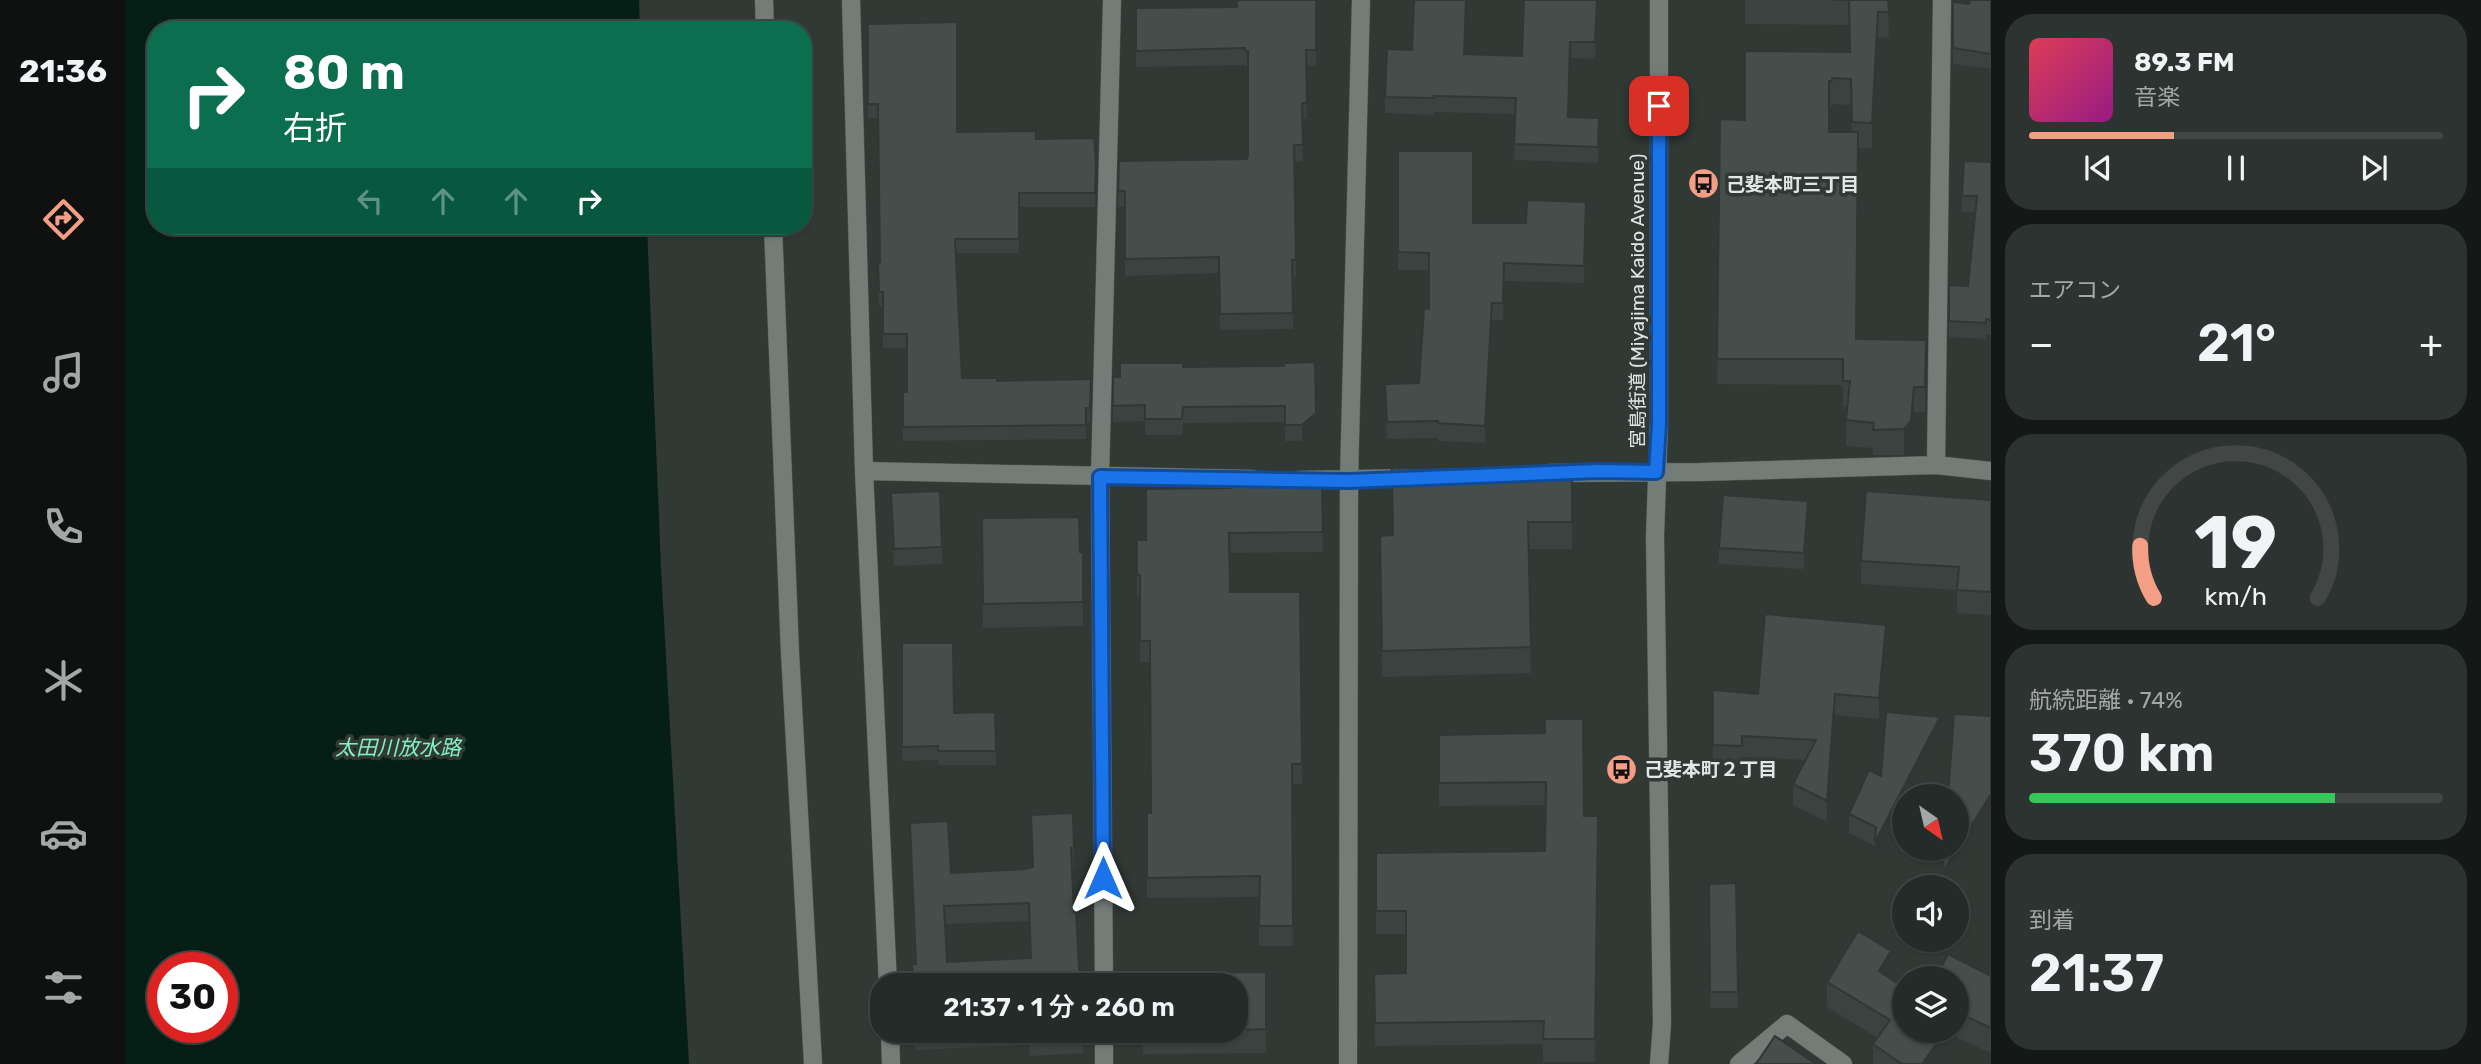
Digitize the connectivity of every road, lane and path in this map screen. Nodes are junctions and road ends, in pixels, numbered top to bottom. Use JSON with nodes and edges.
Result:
{"nodes":[{"id":1,"x":764,"y":0,"type":"edge"},
{"id":2,"x":851,"y":0,"type":"edge"},
{"id":3,"x":1112,"y":0,"type":"edge"},
{"id":4,"x":1361,"y":0,"type":"edge"},
{"id":5,"x":1659,"y":0,"type":"edge"},
{"id":6,"x":1942,"y":0,"type":"edge"},
{"id":7,"x":765,"y":21,"type":"edge"},
{"id":8,"x":773,"y":235,"type":"edge"},
{"id":9,"x":1936,"y":465,"type":"junction"},
{"id":10,"x":864,"y":471,"type":"junction"},
{"id":11,"x":1991,"y":471,"type":"edge"},
{"id":12,"x":1656,"y":472,"type":"junction"},
{"id":13,"x":1529,"y":474,"type":"edge"},
{"id":14,"x":1100,"y":477,"type":"junction"},
{"id":15,"x":1432,"y":478,"type":"edge"},
{"id":16,"x":1349,"y":481,"type":"junction"},
{"id":17,"x":887,"y":973,"type":"edge"},
{"id":18,"x":1104,"y":973,"type":"edge"},
{"id":19,"x":890,"y":1043,"type":"edge"},
{"id":20,"x":1104,"y":1043,"type":"edge"},
{"id":21,"x":813,"y":1064,"type":"edge"},
{"id":22,"x":891,"y":1064,"type":"edge"},
{"id":23,"x":1104,"y":1064,"type":"edge"},
{"id":24,"x":1348,"y":1064,"type":"edge"},
{"id":25,"x":1659,"y":1064,"type":"edge"},
{"id":26,"x":1739,"y":1064,"type":"edge"},
{"id":27,"x":1843,"y":1064,"type":"edge"}],
"edges":[{"from":1,"to":7,"type":"street"},
{"from":2,"to":10,"type":"street"},
{"from":3,"to":14,"type":"street"},
{"from":4,"to":16,"type":"street"},
{"from":5,"to":12,"type":"street","name":"宮島街道 (Miyajima Kaido Avenue)"},
{"from":6,"to":9,"type":"street"},
{"from":8,"to":21,"type":"street"},
{"from":9,"to":11,"type":"street"},
{"from":9,"to":12,"type":"street"},
{"from":10,"to":14,"type":"street"},
{"from":10,"to":17,"type":"street"},
{"from":12,"to":13,"type":"street"},
{"from":12,"to":25,"type":"street","name":"宮島街道 (Miyajima Kaido Avenue)"},
{"from":14,"to":16,"type":"street"},
{"from":14,"to":18,"type":"street"},
{"from":15,"to":16,"type":"street"},
{"from":16,"to":24,"type":"street"},
{"from":19,"to":22,"type":"street"},
{"from":20,"to":23,"type":"street"},
{"from":26,"to":27,"type":"street"}]}
